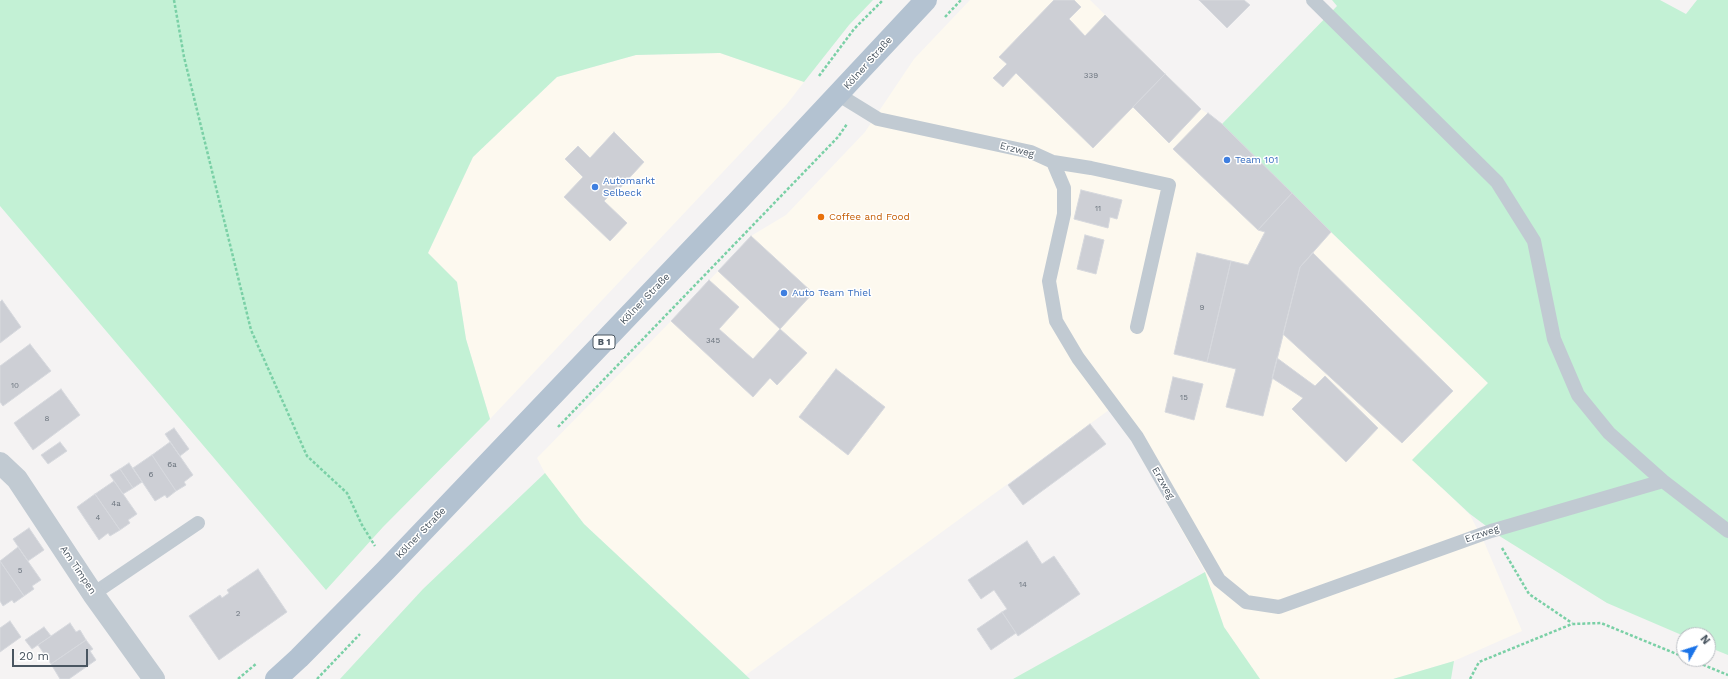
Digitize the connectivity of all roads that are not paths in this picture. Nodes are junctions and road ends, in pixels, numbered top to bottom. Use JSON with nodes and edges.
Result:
{"nodes":[{"id":1,"x":926,"y":0,"type":"edge"},
{"id":2,"x":1313,"y":0,"type":"edge"},
{"id":3,"x":839,"y":94,"type":"junction"},
{"id":4,"x":1053,"y":162,"type":"junction"},
{"id":5,"x":1137,"y":327,"type":"dead end"},
{"id":6,"x":0,"y":463,"type":"edge"},
{"id":7,"x":1663,"y":481,"type":"junction"},
{"id":8,"x":198,"y":523,"type":"dead end"},
{"id":9,"x":1728,"y":531,"type":"edge"},
{"id":10,"x":93,"y":594,"type":"junction"},
{"id":11,"x":154,"y":679,"type":"edge"},
{"id":12,"x":276,"y":679,"type":"edge"}],
"edges":[{"from":1,"to":3,"type":"main road","name":"Kölner Straße","number":"B 1"},
{"from":2,"to":7,"type":"lane"},
{"from":3,"to":4,"type":"lane","name":"Erzweg"},
{"from":3,"to":12,"type":"main road","name":"Kölner Straße","number":"B 1"},
{"from":4,"to":5,"type":"lane"},
{"from":4,"to":7,"type":"lane","name":"Erzweg"},
{"from":6,"to":10,"type":"street","name":"Am Timpen"},
{"from":7,"to":9,"type":"lane"},
{"from":8,"to":10,"type":"lane"},
{"from":10,"to":11,"type":"street","name":"Am Timpen"}]}
